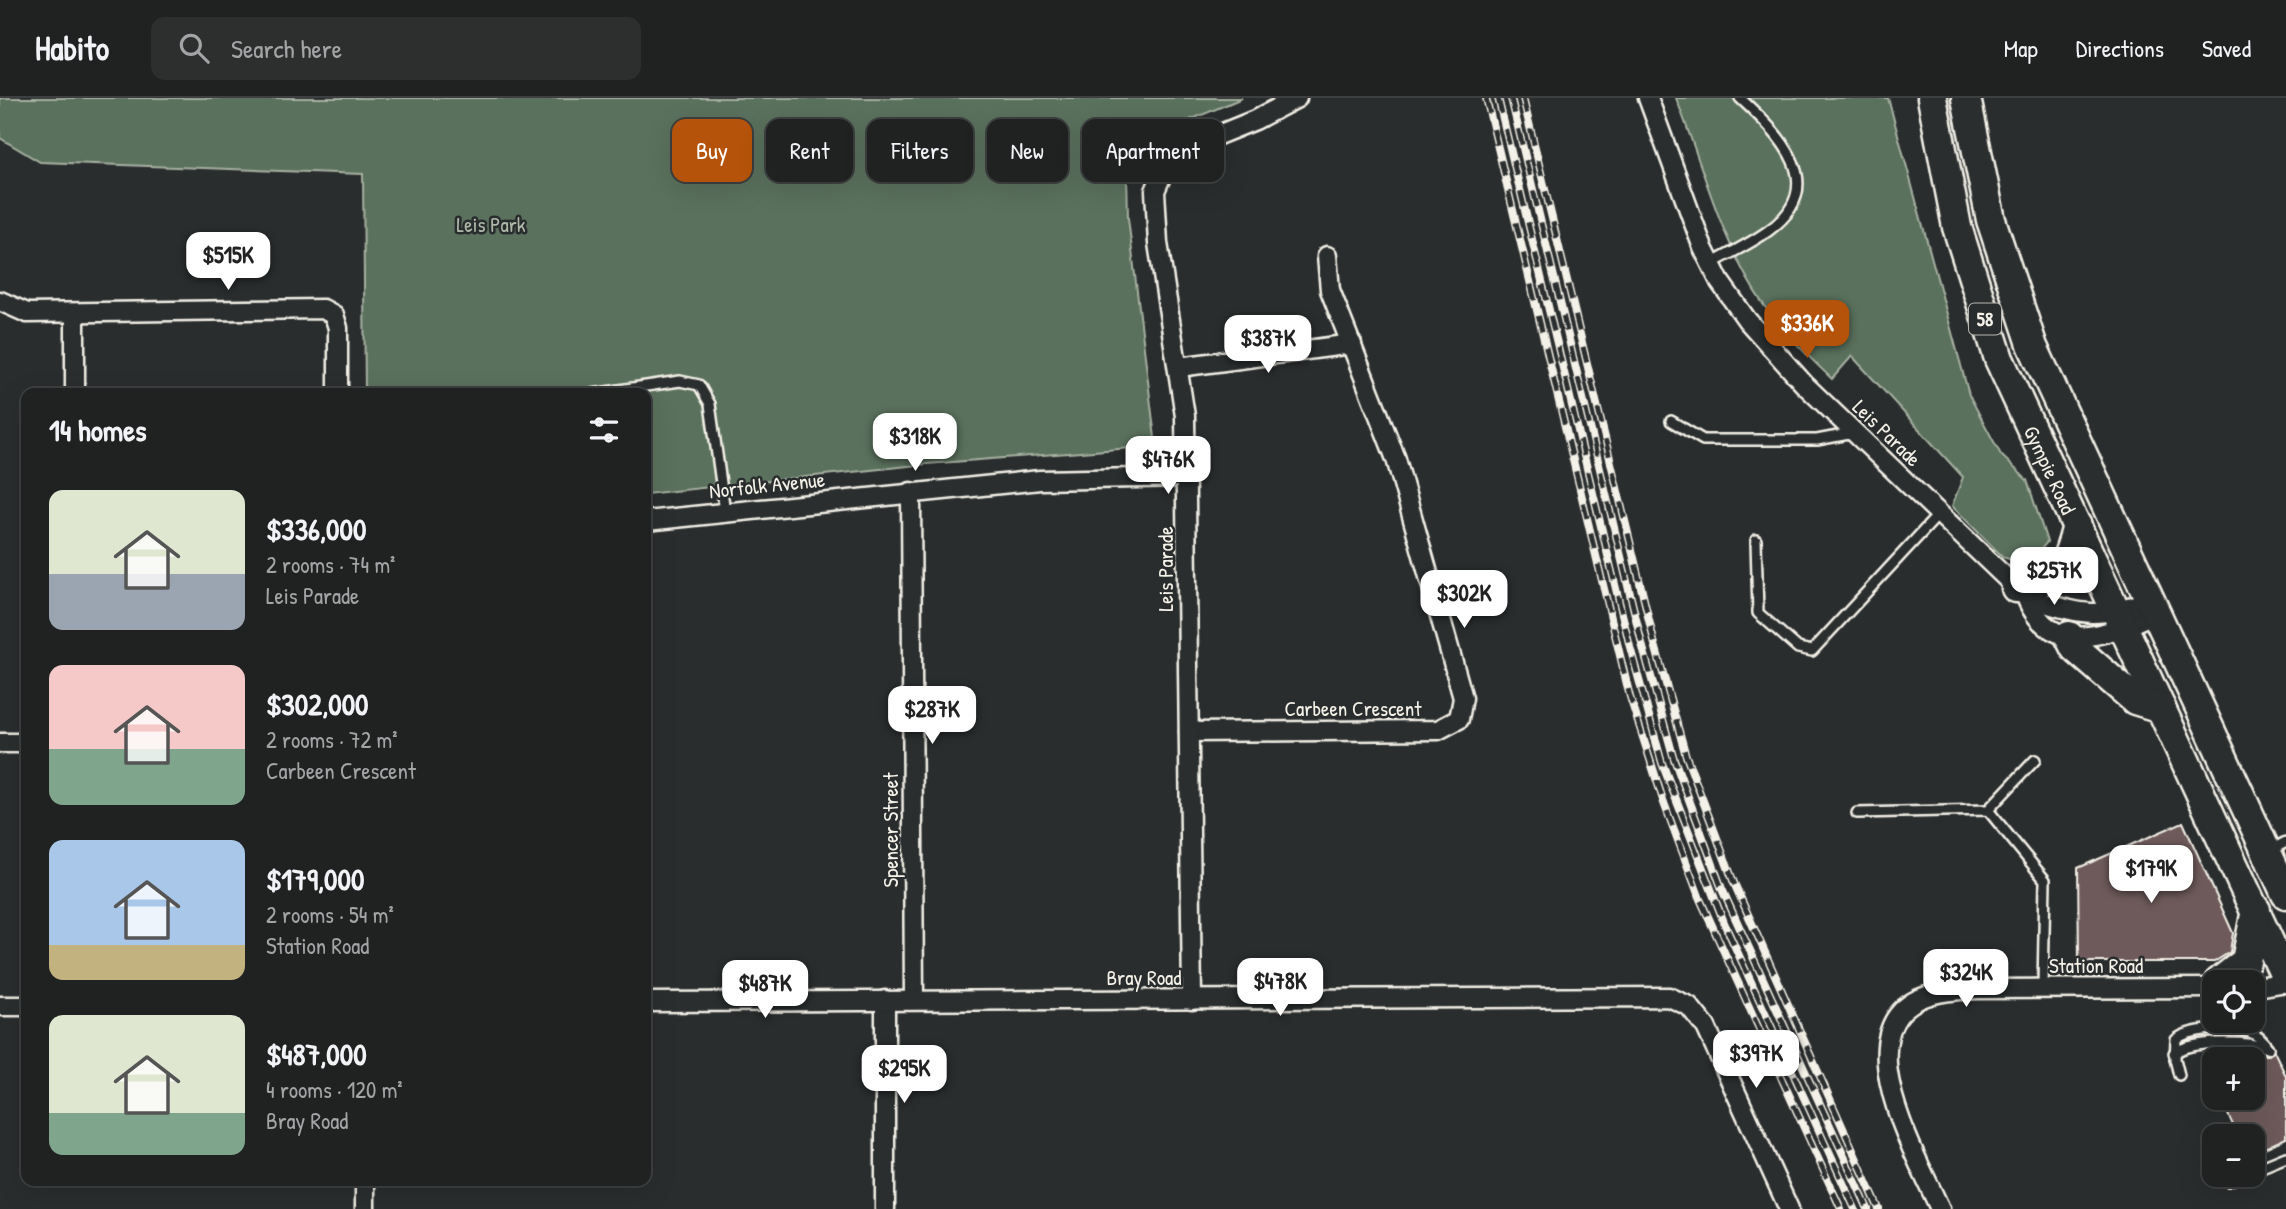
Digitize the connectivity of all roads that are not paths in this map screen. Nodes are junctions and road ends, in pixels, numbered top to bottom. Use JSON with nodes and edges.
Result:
{"nodes":[{"id":1,"x":1297,"y":98,"type":"edge"},
{"id":2,"x":1648,"y":98,"type":"edge"},
{"id":3,"x":1740,"y":98,"type":"edge"},
{"id":4,"x":1932,"y":98,"type":"edge"},
{"id":5,"x":1966,"y":98,"type":"edge"},
{"id":6,"x":1327,"y":256,"type":"dead end"},
{"id":7,"x":1711,"y":264,"type":"junction"},
{"id":8,"x":0,"y":301,"type":"edge"},
{"id":9,"x":75,"y":313,"type":"junction"},
{"id":10,"x":1352,"y":344,"type":"junction"},
{"id":11,"x":1179,"y":367,"type":"junction"},
{"id":12,"x":75,"y":388,"type":"edge"},
{"id":13,"x":338,"y":388,"type":"edge"},
{"id":14,"x":633,"y":388,"type":"edge"},
{"id":15,"x":1671,"y":421,"type":"dead end"},
{"id":16,"x":1854,"y":433,"type":"junction"},
{"id":17,"x":1187,"y":477,"type":"junction"},
{"id":18,"x":911,"y":492,"type":"junction"},
{"id":19,"x":725,"y":512,"type":"junction"},
{"id":20,"x":1939,"y":514,"type":"junction"},
{"id":21,"x":651,"y":520,"type":"edge"},
{"id":22,"x":2077,"y":526,"type":"junction"},
{"id":23,"x":1756,"y":540,"type":"dead end"},
{"id":24,"x":2021,"y":593,"type":"junction"},
{"id":25,"x":2153,"y":606,"type":"junction"},
{"id":26,"x":2120,"y":620,"type":"junction"},
{"id":27,"x":2069,"y":636,"type":"junction"},
{"id":28,"x":2161,"y":708,"type":"junction"},
{"id":29,"x":1189,"y":732,"type":"junction"},
{"id":30,"x":0,"y":743,"type":"edge"},
{"id":31,"x":21,"y":743,"type":"edge"},
{"id":32,"x":2035,"y":760,"type":"dead end"},
{"id":33,"x":1988,"y":810,"type":"junction"},
{"id":34,"x":1857,"y":813,"type":"dead end"},
{"id":35,"x":2276,"y":847,"type":"edge"},
{"id":36,"x":2286,"y":894,"type":"edge"},
{"id":37,"x":2256,"y":910,"type":"junction"},
{"id":38,"x":2234,"y":970,"type":"edge"},
{"id":39,"x":2286,"y":980,"type":"edge"},
{"id":40,"x":2202,"y":985,"type":"edge"},
{"id":41,"x":2265,"y":985,"type":"edge"},
{"id":42,"x":2043,"y":988,"type":"junction"},
{"id":43,"x":885,"y":1000,"type":"junction"},
{"id":44,"x":914,"y":1000,"type":"junction"},
{"id":45,"x":1192,"y":1000,"type":"junction"},
{"id":46,"x":651,"y":1002,"type":"edge"},
{"id":47,"x":0,"y":1006,"type":"edge"},
{"id":48,"x":21,"y":1006,"type":"edge"},
{"id":49,"x":2174,"y":1053,"type":"junction"},
{"id":50,"x":2179,"y":1075,"type":"dead end"},
{"id":51,"x":2286,"y":1157,"type":"edge"},
{"id":52,"x":2265,"y":1166,"type":"edge"},
{"id":53,"x":365,"y":1186,"type":"edge"},
{"id":54,"x":365,"y":1209,"type":"edge"},
{"id":55,"x":885,"y":1209,"type":"edge"},
{"id":56,"x":1790,"y":1209,"type":"edge"},
{"id":57,"x":1940,"y":1209,"type":"edge"}],
"edges":[{"from":1,"to":11,"type":"street","name":"Leis Parade"},
{"from":2,"to":7,"type":"street","name":"Leis Parade"},
{"from":3,"to":7,"type":"lane"},
{"from":4,"to":22,"type":"highway","name":"Gympie Road","number":"58"},
{"from":5,"to":25,"type":"highway","name":"Gympie Road","number":"58"},
{"from":6,"to":10,"type":"street","name":"Carbeen Crescent"},
{"from":7,"to":16,"type":"street","name":"Leis Parade"},
{"from":8,"to":9,"type":"street"},
{"from":9,"to":12,"type":"street"},
{"from":9,"to":13,"type":"street"},
{"from":10,"to":11,"type":"street"},
{"from":10,"to":29,"type":"street","name":"Carbeen Crescent"},
{"from":11,"to":17,"type":"street","name":"Leis Parade"},
{"from":14,"to":19,"type":"lane"},
{"from":15,"to":16,"type":"lane"},
{"from":16,"to":20,"type":"street","name":"Leis Parade"},
{"from":17,"to":18,"type":"street","name":"Norfolk Avenue"},
{"from":17,"to":29,"type":"street","name":"Leis Parade"},
{"from":18,"to":19,"type":"street","name":"Norfolk Avenue"},
{"from":18,"to":44,"type":"street","name":"Spencer Street"},
{"from":19,"to":21,"type":"street","name":"Norfolk Avenue"},
{"from":20,"to":23,"type":"lane"},
{"from":20,"to":24,"type":"street","name":"Leis Parade"},
{"from":22,"to":24,"type":"highway"},
{"from":22,"to":26,"type":"highway","name":"Gympie Road","number":"58"},
{"from":24,"to":26,"type":"street","name":"Leis Parade"},
{"from":24,"to":27,"type":"street","name":"Leis Parade"},
{"from":25,"to":26,"type":"street","name":"Leis Parade"},
{"from":25,"to":35,"type":"highway","name":"Gympie Road","number":"58"},
{"from":26,"to":27,"type":"street","name":"Leis Parade"},
{"from":26,"to":28,"type":"highway","name":"Gympie Road","number":"58"},
{"from":27,"to":28,"type":"highway"},
{"from":28,"to":37,"type":"highway","name":"Gympie Road","number":"58"},
{"from":29,"to":45,"type":"street","name":"Leis Parade"},
{"from":30,"to":31,"type":"street"},
{"from":32,"to":33,"type":"lane"},
{"from":33,"to":34,"type":"lane"},
{"from":33,"to":42,"type":"lane"},
{"from":35,"to":36,"type":"highway","name":"Gympie Road","number":"58"},
{"from":37,"to":38,"type":"highway"},
{"from":37,"to":39,"type":"highway","name":"Gympie Road","number":"58"},
{"from":39,"to":41,"type":"street"},
{"from":40,"to":42,"type":"street","name":"Station Road"},
{"from":42,"to":57,"type":"street","name":"Station Road"},
{"from":43,"to":44,"type":"street","name":"Bray Road"},
{"from":43,"to":46,"type":"street","name":"Bray Road"},
{"from":43,"to":55,"type":"street"},
{"from":44,"to":45,"type":"street","name":"Bray Road"},
{"from":45,"to":56,"type":"street","name":"Bray Road"},
{"from":47,"to":48,"type":"street"},
{"from":49,"to":49,"type":"lane"},
{"from":49,"to":50,"type":"lane"},
{"from":51,"to":52,"type":"lane"},
{"from":53,"to":54,"type":"street"}]}
